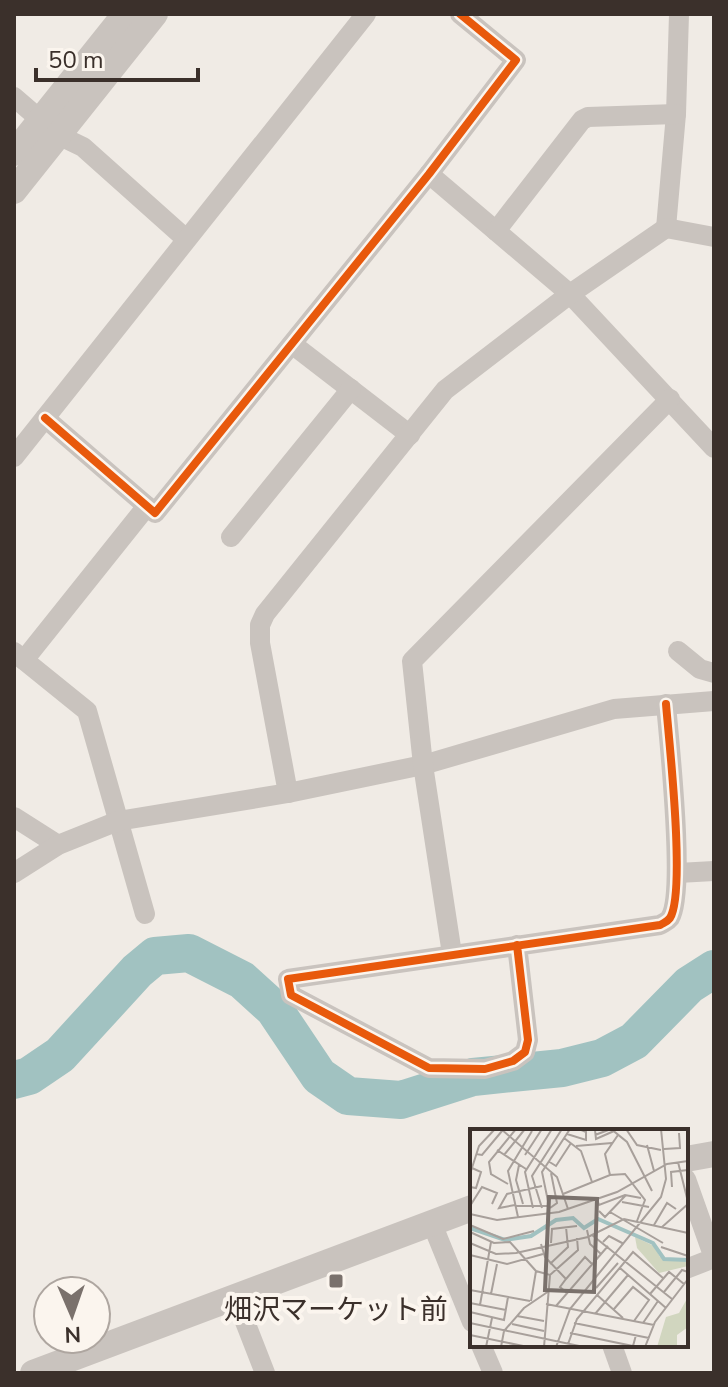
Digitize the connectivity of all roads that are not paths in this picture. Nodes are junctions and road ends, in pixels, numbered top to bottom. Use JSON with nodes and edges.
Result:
{"nodes":[{"id":1,"x":125,"y":14,"type":"edge"},
{"id":2,"x":155,"y":14,"type":"edge"},
{"id":3,"x":366,"y":14,"type":"edge"},
{"id":4,"x":460,"y":14,"type":"edge"},
{"id":5,"x":679,"y":14,"type":"edge"},
{"id":6,"x":14,"y":97,"type":"edge"},
{"id":7,"x":676,"y":114,"type":"junction"},
{"id":8,"x":49,"y":128,"type":"junction"},
{"id":9,"x":14,"y":153,"type":"edge"},
{"id":10,"x":429,"y":174,"type":"junction"},
{"id":11,"x":14,"y":191,"type":"edge"},
{"id":12,"x":666,"y":228,"type":"junction"},
{"id":13,"x":496,"y":231,"type":"junction"},
{"id":14,"x":705,"y":235,"type":"edge"},
{"id":15,"x":186,"y":239,"type":"junction"},
{"id":16,"x":714,"y":257,"type":"edge"},
{"id":17,"x":570,"y":294,"type":"junction"},
{"id":18,"x":292,"y":344,"type":"junction"},
{"id":19,"x":351,"y":389,"type":"junction"},
{"id":20,"x":670,"y":399,"type":"junction"},
{"id":21,"x":45,"y":418,"type":"junction"},
{"id":22,"x":410,"y":435,"type":"junction"},
{"id":23,"x":714,"y":448,"type":"edge"},
{"id":24,"x":14,"y":457,"type":"edge"},
{"id":25,"x":147,"y":506,"type":"junction"},
{"id":26,"x":231,"y":537,"type":"dead end"},
{"id":27,"x":678,"y":651,"type":"dead end"},
{"id":28,"x":19,"y":656,"type":"edge"},
{"id":29,"x":714,"y":673,"type":"edge"},
{"id":30,"x":714,"y":701,"type":"edge"},
{"id":31,"x":666,"y":704,"type":"junction"},
{"id":32,"x":423,"y":765,"type":"junction"},
{"id":33,"x":288,"y":793,"type":"junction"},
{"id":34,"x":14,"y":817,"type":"edge"},
{"id":35,"x":118,"y":821,"type":"junction"},
{"id":36,"x":58,"y":845,"type":"junction"},
{"id":37,"x":714,"y":871,"type":"edge"},
{"id":38,"x":14,"y":873,"type":"edge"},
{"id":39,"x":678,"y":873,"type":"junction"},
{"id":40,"x":145,"y":914,"type":"dead end"},
{"id":41,"x":517,"y":945,"type":"junction"},
{"id":42,"x":452,"y":954,"type":"junction"},
{"id":43,"x":714,"y":1154,"type":"edge"},
{"id":44,"x":688,"y":1159,"type":"edge"},
{"id":45,"x":688,"y":1185,"type":"edge"},
{"id":46,"x":470,"y":1209,"type":"edge"},
{"id":47,"x":431,"y":1221,"type":"junction"},
{"id":48,"x":714,"y":1259,"type":"edge"},
{"id":49,"x":688,"y":1268,"type":"edge"},
{"id":50,"x":235,"y":1296,"type":"junction"},
{"id":51,"x":470,"y":1317,"type":"edge"},
{"id":52,"x":482,"y":1347,"type":"edge"},
{"id":53,"x":613,"y":1347,"type":"edge"},
{"id":54,"x":33,"y":1373,"type":"edge"},
{"id":55,"x":265,"y":1373,"type":"edge"},
{"id":56,"x":493,"y":1373,"type":"edge"},
{"id":57,"x":622,"y":1373,"type":"edge"}],
"edges":[{"from":1,"to":8,"type":"street"},
{"from":2,"to":8,"type":"street"},
{"from":3,"to":15,"type":"street"},
{"from":4,"to":10,"type":"street"},
{"from":5,"to":7,"type":"street"},
{"from":6,"to":8,"type":"street"},
{"from":7,"to":12,"type":"street"},
{"from":7,"to":13,"type":"street"},
{"from":8,"to":9,"type":"street"},
{"from":8,"to":11,"type":"street"},
{"from":8,"to":15,"type":"street"},
{"from":10,"to":13,"type":"street"},
{"from":10,"to":18,"type":"street"},
{"from":12,"to":14,"type":"street"},
{"from":12,"to":17,"type":"street"},
{"from":13,"to":17,"type":"street"},
{"from":14,"to":16,"type":"street"},
{"from":15,"to":21,"type":"street"},
{"from":17,"to":20,"type":"street"},
{"from":17,"to":22,"type":"street"},
{"from":18,"to":19,"type":"street"},
{"from":18,"to":25,"type":"street"},
{"from":19,"to":22,"type":"street"},
{"from":19,"to":26,"type":"street"},
{"from":20,"to":23,"type":"street"},
{"from":20,"to":32,"type":"street"},
{"from":21,"to":24,"type":"street"},
{"from":21,"to":25,"type":"street"},
{"from":22,"to":33,"type":"street"},
{"from":25,"to":28,"type":"street"},
{"from":27,"to":29,"type":"street"},
{"from":28,"to":35,"type":"street"},
{"from":30,"to":31,"type":"street"},
{"from":31,"to":32,"type":"street"},
{"from":31,"to":39,"type":"street"},
{"from":32,"to":33,"type":"street"},
{"from":32,"to":42,"type":"street"},
{"from":33,"to":35,"type":"street"},
{"from":34,"to":36,"type":"street"},
{"from":35,"to":36,"type":"street"},
{"from":35,"to":40,"type":"street"},
{"from":36,"to":38,"type":"street"},
{"from":37,"to":39,"type":"street"},
{"from":39,"to":41,"type":"street"},
{"from":41,"to":42,"type":"street"},
{"from":41,"to":42,"type":"street"},
{"from":43,"to":44,"type":"street"},
{"from":45,"to":48,"type":"street"},
{"from":46,"to":47,"type":"street"},
{"from":47,"to":50,"type":"street"},
{"from":47,"to":51,"type":"street"},
{"from":48,"to":49,"type":"street"},
{"from":50,"to":54,"type":"street"},
{"from":50,"to":55,"type":"street"},
{"from":52,"to":56,"type":"street"},
{"from":53,"to":57,"type":"street"}]}
